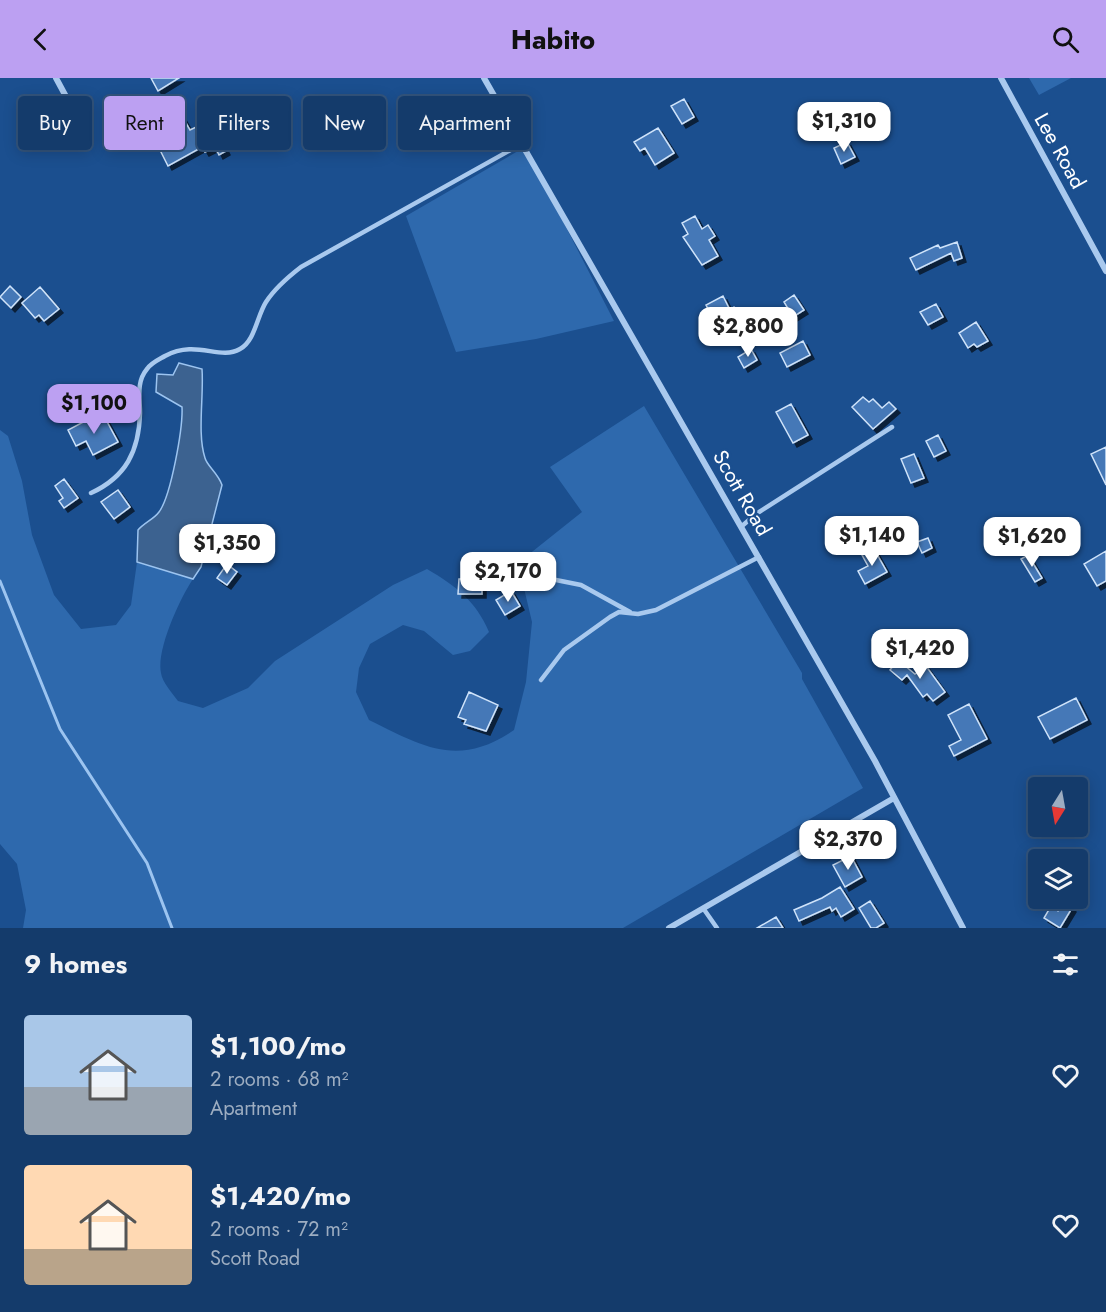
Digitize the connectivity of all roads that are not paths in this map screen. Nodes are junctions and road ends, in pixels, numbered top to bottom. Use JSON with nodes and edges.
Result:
{"nodes":[{"id":1,"x":56,"y":78,"type":"edge"},
{"id":2,"x":484,"y":78,"type":"edge"},
{"id":3,"x":1001,"y":78,"type":"edge"},
{"id":4,"x":66,"y":96,"type":"edge"},
{"id":5,"x":495,"y":96,"type":"edge"},
{"id":6,"x":510,"y":150,"type":"edge"},
{"id":7,"x":527,"y":150,"type":"edge"},
{"id":8,"x":1106,"y":271,"type":"edge"},
{"id":9,"x":892,"y":427,"type":"dead end"},
{"id":10,"x":91,"y":493,"type":"dead end"},
{"id":11,"x":742,"y":526,"type":"junction"},
{"id":12,"x":759,"y":557,"type":"junction"},
{"id":13,"x":508,"y":568,"type":"dead end"},
{"id":14,"x":630,"y":612,"type":"junction"},
{"id":15,"x":541,"y":680,"type":"dead end"},
{"id":16,"x":894,"y":798,"type":"junction"},
{"id":17,"x":703,"y":908,"type":"junction"},
{"id":18,"x":669,"y":928,"type":"edge"},
{"id":19,"x":717,"y":928,"type":"edge"},
{"id":20,"x":963,"y":928,"type":"edge"}],
"edges":[{"from":1,"to":4,"type":"street"},
{"from":2,"to":5,"type":"street","name":"Scott Road"},
{"from":3,"to":8,"type":"street","name":"Lee Road"},
{"from":6,"to":10,"type":"lane"},
{"from":7,"to":11,"type":"street","name":"Scott Road"},
{"from":9,"to":11,"type":"lane"},
{"from":11,"to":12,"type":"street","name":"Scott Road"},
{"from":12,"to":14,"type":"lane"},
{"from":12,"to":16,"type":"street","name":"Scott Road"},
{"from":13,"to":14,"type":"lane"},
{"from":14,"to":15,"type":"lane"},
{"from":16,"to":17,"type":"street"},
{"from":16,"to":20,"type":"street","name":"Scott Road"},
{"from":17,"to":18,"type":"street"},
{"from":17,"to":19,"type":"lane"}]}
